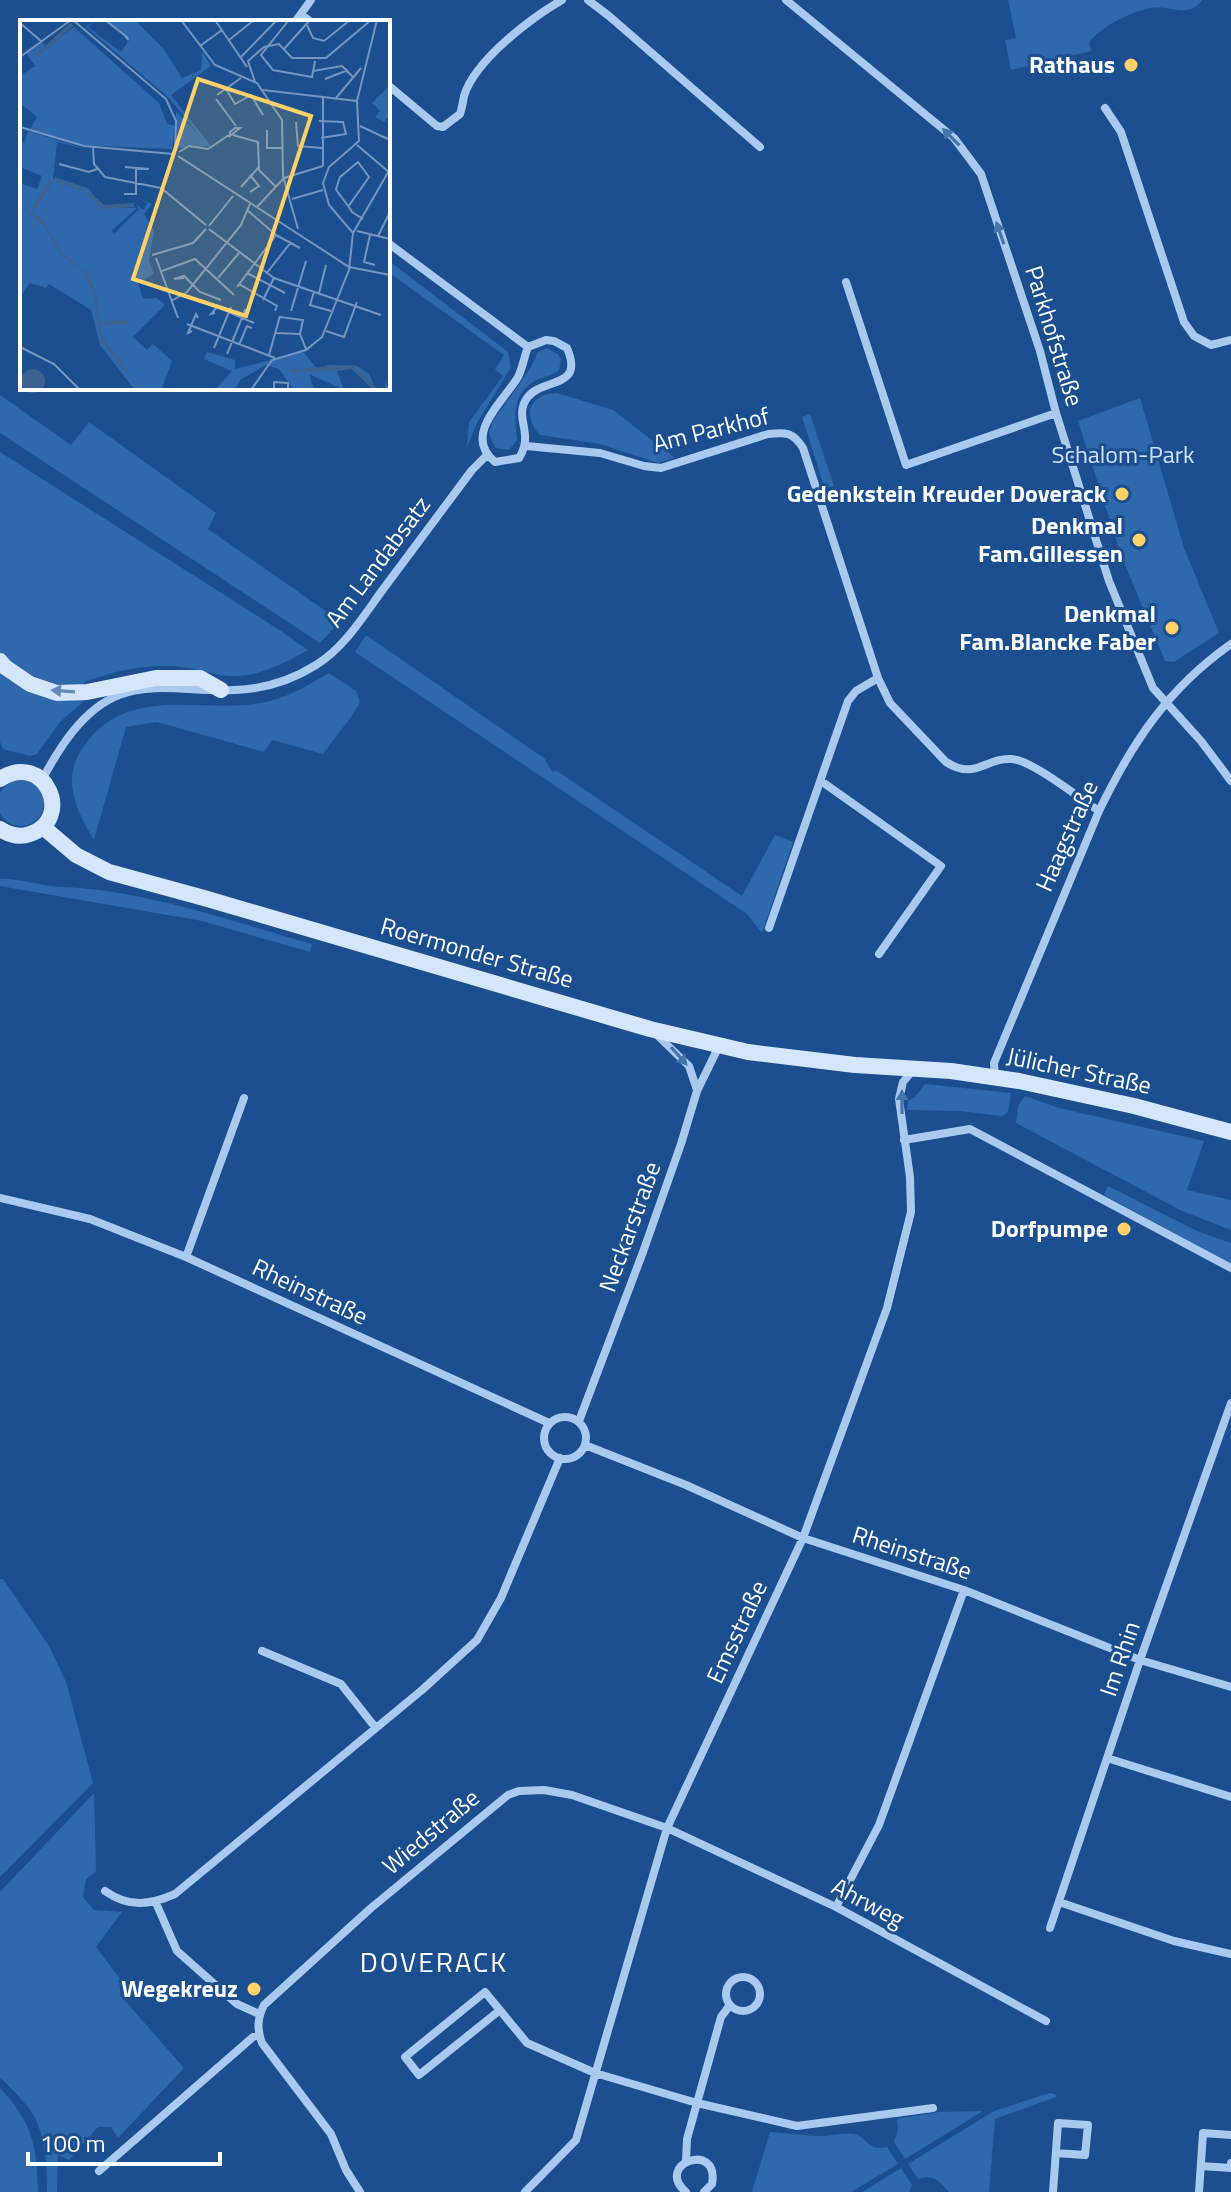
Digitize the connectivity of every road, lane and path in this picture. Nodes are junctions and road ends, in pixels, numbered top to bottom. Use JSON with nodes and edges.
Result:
{"nodes":[{"id":1,"x":311,"y":0,"type":"edge"},
{"id":2,"x":562,"y":0,"type":"edge"},
{"id":3,"x":588,"y":0,"type":"edge"},
{"id":4,"x":786,"y":0,"type":"edge"},
{"id":5,"x":301,"y":14,"type":"junction"},
{"id":6,"x":296,"y":20,"type":"edge"},
{"id":7,"x":308,"y":20,"type":"edge"},
{"id":8,"x":390,"y":87,"type":"edge"},
{"id":9,"x":1105,"y":108,"type":"dead end"},
{"id":10,"x":760,"y":147,"type":"dead end"},
{"id":11,"x":390,"y":244,"type":"edge"},
{"id":12,"x":846,"y":282,"type":"dead end"},
{"id":13,"x":1231,"y":340,"type":"edge"},
{"id":14,"x":528,"y":347,"type":"junction"},
{"id":15,"x":1056,"y":413,"type":"junction"},
{"id":16,"x":526,"y":446,"type":"junction"},
{"id":17,"x":487,"y":455,"type":"junction"},
{"id":18,"x":1231,"y":644,"type":"edge"},
{"id":19,"x":0,"y":661,"type":"edge"},
{"id":20,"x":878,"y":678,"type":"junction"},
{"id":21,"x":221,"y":690,"type":"junction"},
{"id":22,"x":1166,"y":700,"type":"junction"},
{"id":23,"x":1,"y":776,"type":"edge"},
{"id":24,"x":42,"y":780,"type":"junction"},
{"id":25,"x":821,"y":781,"type":"junction"},
{"id":26,"x":1231,"y":781,"type":"edge"},
{"id":27,"x":1099,"y":811,"type":"junction"},
{"id":28,"x":43,"y":827,"type":"junction"},
{"id":29,"x":0,"y":829,"type":"edge"},
{"id":30,"x":769,"y":928,"type":"dead end"},
{"id":31,"x":879,"y":954,"type":"dead end"},
{"id":32,"x":650,"y":1029,"type":"junction"},
{"id":33,"x":719,"y":1046,"type":"junction"},
{"id":34,"x":914,"y":1068,"type":"junction"},
{"id":35,"x":995,"y":1077,"type":"junction"},
{"id":36,"x":697,"y":1091,"type":"junction"},
{"id":37,"x":244,"y":1098,"type":"dead end"},
{"id":38,"x":1231,"y":1132,"type":"edge"},
{"id":39,"x":904,"y":1140,"type":"junction"},
{"id":40,"x":0,"y":1198,"type":"edge"},
{"id":41,"x":186,"y":1257,"type":"junction"},
{"id":42,"x":1231,"y":1268,"type":"edge"},
{"id":43,"x":1231,"y":1403,"type":"edge"},
{"id":44,"x":579,"y":1421,"type":"junction"},
{"id":45,"x":549,"y":1423,"type":"junction"},
{"id":46,"x":585,"y":1445,"type":"junction"},
{"id":47,"x":560,"y":1458,"type":"junction"},
{"id":48,"x":803,"y":1538,"type":"junction"},
{"id":49,"x":964,"y":1590,"type":"junction"},
{"id":50,"x":262,"y":1651,"type":"dead end"},
{"id":51,"x":1140,"y":1660,"type":"junction"},
{"id":52,"x":1231,"y":1687,"type":"edge"},
{"id":53,"x":375,"y":1727,"type":"junction"},
{"id":54,"x":1107,"y":1758,"type":"junction"},
{"id":55,"x":1231,"y":1797,"type":"edge"},
{"id":56,"x":667,"y":1828,"type":"junction"},
{"id":57,"x":105,"y":1891,"type":"dead end"},
{"id":58,"x":1059,"y":1902,"type":"junction"},
{"id":59,"x":156,"y":1903,"type":"junction"},
{"id":60,"x":836,"y":1907,"type":"junction"},
{"id":61,"x":1050,"y":1928,"type":"dead end"},
{"id":62,"x":1231,"y":1954,"type":"edge"},
{"id":63,"x":730,"y":2005,"type":"junction"},
{"id":64,"x":500,"y":2010,"type":"junction"},
{"id":65,"x":259,"y":2014,"type":"junction"},
{"id":66,"x":1046,"y":2021,"type":"dead end"},
{"id":67,"x":259,"y":2035,"type":"junction"},
{"id":68,"x":595,"y":2073,"type":"junction"},
{"id":69,"x":697,"y":2103,"type":"junction"},
{"id":70,"x":933,"y":2108,"type":"dead end"},
{"id":71,"x":1231,"y":2135,"type":"edge"},
{"id":72,"x":1056,"y":2153,"type":"junction"},
{"id":73,"x":686,"y":2161,"type":"junction"},
{"id":74,"x":1231,"y":2163,"type":"edge"},
{"id":75,"x":1201,"y":2166,"type":"junction"},
{"id":76,"x":99,"y":2171,"type":"dead end"},
{"id":77,"x":360,"y":2192,"type":"edge"},
{"id":78,"x":525,"y":2192,"type":"edge"},
{"id":79,"x":686,"y":2192,"type":"edge"},
{"id":80,"x":704,"y":2192,"type":"edge"},
{"id":81,"x":1053,"y":2192,"type":"edge"},
{"id":82,"x":1199,"y":2192,"type":"edge"}],
"edges":[{"from":1,"to":5,"type":"street"},
{"from":2,"to":8,"type":"street"},
{"from":3,"to":10,"type":"street"},
{"from":15,"to":4,"type":"street","name":"Parkhofstraße","one_way":true},
{"from":5,"to":6,"type":"street"},
{"from":5,"to":7,"type":"street"},
{"from":9,"to":13,"type":"street"},
{"from":11,"to":14,"type":"street"},
{"from":12,"to":15,"type":"street"},
{"from":14,"to":16,"type":"street"},
{"from":14,"to":17,"type":"street"},
{"from":15,"to":22,"type":"street","name":"Parkhofstraße"},
{"from":16,"to":17,"type":"street"},
{"from":16,"to":20,"type":"street","name":"Am Parkhof"},
{"from":17,"to":21,"type":"street","name":"Am Landabsatz"},
{"from":18,"to":22,"type":"street","name":"Haagstraße"},
{"from":21,"to":19,"type":"main road","one_way":true},
{"from":20,"to":25,"type":"street"},
{"from":20,"to":27,"type":"street","name":"Am Parkhof"},
{"from":21,"to":24,"type":"street","name":"Am Landabsatz"},
{"from":22,"to":26,"type":"street","name":"Parkhofstraße"},
{"from":22,"to":27,"type":"street","name":"Haagstraße"},
{"from":23,"to":24,"type":"main road"},
{"from":24,"to":28,"type":"main road"},
{"from":25,"to":30,"type":"street"},
{"from":25,"to":31,"type":"street"},
{"from":27,"to":35,"type":"street","name":"Haagstraße"},
{"from":28,"to":29,"type":"main road"},
{"from":28,"to":32,"type":"main road","name":"Roermonder Straße"},
{"from":32,"to":33,"type":"main road","name":"Roermonder Straße"},
{"from":32,"to":36,"type":"street","one_way":true},
{"from":33,"to":34,"type":"main road","name":"Roermonder Straße"},
{"from":33,"to":36,"type":"street","name":"Neckarstraße"},
{"from":34,"to":35,"type":"main road","name":"Jülicher Straße"},
{"from":39,"to":34,"type":"street","name":"Emsstraße","one_way":true},
{"from":35,"to":38,"type":"main road","name":"Jülicher Straße"},
{"from":36,"to":44,"type":"street","name":"Neckarstraße"},
{"from":37,"to":41,"type":"street"},
{"from":39,"to":42,"type":"street"},
{"from":39,"to":48,"type":"street","name":"Emsstraße"},
{"from":40,"to":41,"type":"street","name":"Rheinstraße"},
{"from":41,"to":45,"type":"street","name":"Rheinstraße"},
{"from":43,"to":51,"type":"street","name":"Im Rhin"},
{"from":44,"to":45,"type":"street","name":"Rheinstraße"},
{"from":44,"to":46,"type":"street"},
{"from":45,"to":47,"type":"street"},
{"from":46,"to":47,"type":"street"},
{"from":46,"to":48,"type":"street","name":"Rheinstraße"},
{"from":47,"to":53,"type":"street"},
{"from":48,"to":49,"type":"street","name":"Rheinstraße"},
{"from":48,"to":56,"type":"street","name":"Emsstraße"},
{"from":49,"to":51,"type":"street","name":"Rheinstraße"},
{"from":49,"to":60,"type":"street"},
{"from":50,"to":53,"type":"street"},
{"from":51,"to":52,"type":"street","name":"Rheinstraße"},
{"from":51,"to":54,"type":"street","name":"Im Rhin"},
{"from":53,"to":59,"type":"street"},
{"from":54,"to":55,"type":"street"},
{"from":54,"to":58,"type":"street","name":"Im Rhin"},
{"from":56,"to":60,"type":"street","name":"Ahrweg"},
{"from":56,"to":65,"type":"street","name":"Wiedstraße"},
{"from":56,"to":68,"type":"street","name":"Emsstraße"},
{"from":57,"to":59,"type":"street"},
{"from":58,"to":61,"type":"street","name":"Im Rhin"},
{"from":58,"to":62,"type":"street"},
{"from":59,"to":65,"type":"street"},
{"from":60,"to":66,"type":"street","name":"Ahrweg"},
{"from":63,"to":63,"type":"street"},
{"from":63,"to":69,"type":"street"},
{"from":64,"to":64,"type":"street"},
{"from":64,"to":68,"type":"street"},
{"from":65,"to":67,"type":"street"},
{"from":67,"to":76,"type":"street"},
{"from":67,"to":77,"type":"street"},
{"from":68,"to":69,"type":"street"},
{"from":68,"to":78,"type":"street","name":"Emsstraße"},
{"from":69,"to":70,"type":"street"},
{"from":69,"to":73,"type":"street"},
{"from":71,"to":75,"type":"street"},
{"from":72,"to":72,"type":"street"},
{"from":72,"to":81,"type":"street"},
{"from":73,"to":79,"type":"street"},
{"from":73,"to":80,"type":"street"},
{"from":74,"to":75,"type":"street"},
{"from":75,"to":82,"type":"street"}]}
